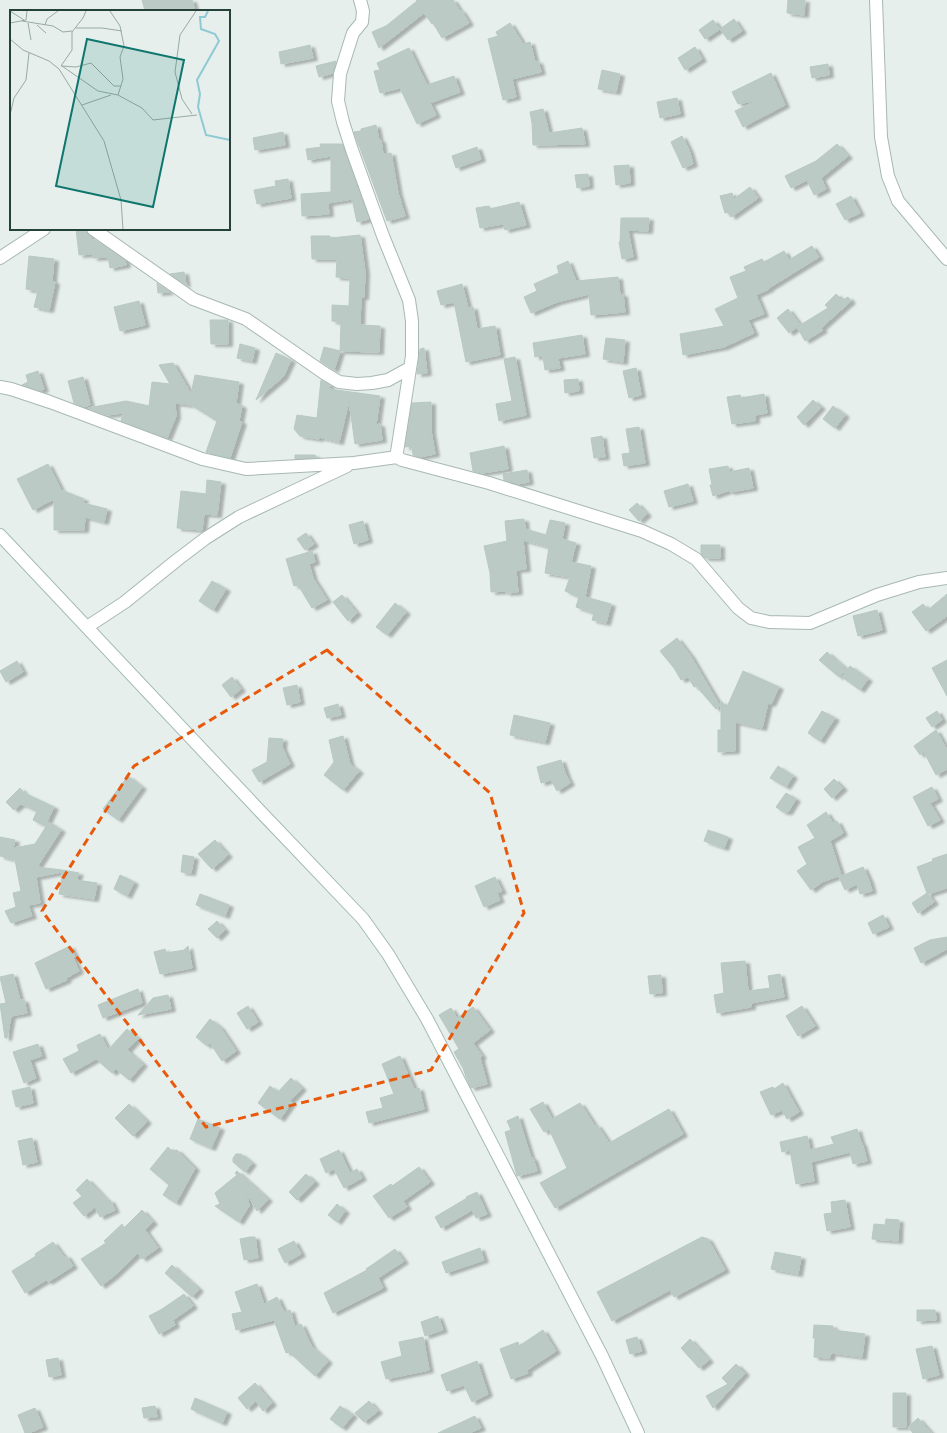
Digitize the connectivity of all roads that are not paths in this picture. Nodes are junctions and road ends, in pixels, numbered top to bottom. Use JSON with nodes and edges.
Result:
{"nodes":[{"id":1,"x":360,"y":0,"type":"edge"},
{"id":2,"x":876,"y":0,"type":"edge"},
{"id":3,"x":42,"y":230,"type":"edge"},
{"id":4,"x":94,"y":230,"type":"edge"},
{"id":5,"x":0,"y":258,"type":"edge"},
{"id":6,"x":947,"y":259,"type":"edge"},
{"id":7,"x":410,"y":368,"type":"junction"},
{"id":8,"x":0,"y":387,"type":"edge"},
{"id":9,"x":397,"y":457,"type":"junction"},
{"id":10,"x":354,"y":463,"type":"junction"},
{"id":11,"x":0,"y":535,"type":"edge"},
{"id":12,"x":947,"y":578,"type":"edge"},
{"id":13,"x":87,"y":627,"type":"junction"},
{"id":14,"x":638,"y":1433,"type":"edge"}],
"edges":[{"from":1,"to":7,"type":"street"},
{"from":2,"to":6,"type":"street"},
{"from":3,"to":5,"type":"street"},
{"from":4,"to":7,"type":"street"},
{"from":7,"to":9,"type":"street"},
{"from":8,"to":10,"type":"street"},
{"from":9,"to":10,"type":"street"},
{"from":9,"to":12,"type":"street"},
{"from":10,"to":13,"type":"street"},
{"from":11,"to":13,"type":"street"},
{"from":13,"to":14,"type":"street"}]}
